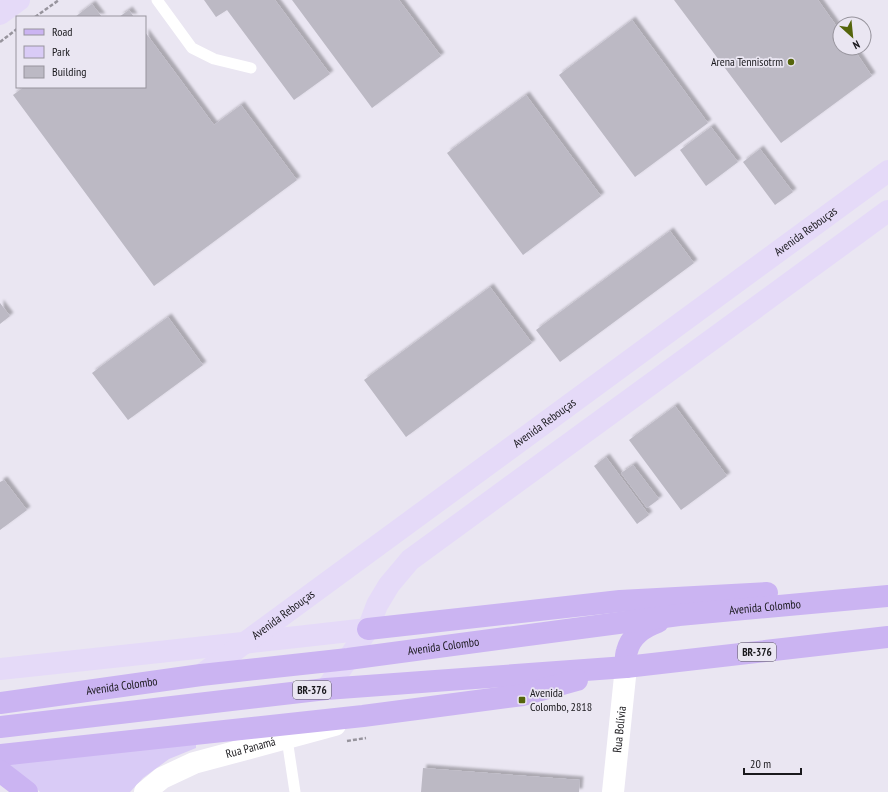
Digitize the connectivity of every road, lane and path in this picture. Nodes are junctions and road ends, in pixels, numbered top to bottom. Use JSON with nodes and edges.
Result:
{"nodes":[{"id":1,"x":19,"y":0,"type":"edge"},
{"id":2,"x":59,"y":0,"type":"edge"},
{"id":3,"x":157,"y":0,"type":"edge"},
{"id":4,"x":0,"y":14,"type":"edge"},
{"id":5,"x":36,"y":16,"type":"edge"},
{"id":6,"x":16,"y":31,"type":"edge"},
{"id":7,"x":0,"y":42,"type":"edge"},
{"id":8,"x":251,"y":68,"type":"dead end"},
{"id":9,"x":888,"y":171,"type":"edge"},
{"id":10,"x":888,"y":211,"type":"edge"},
{"id":11,"x":722,"y":294,"type":"junction"},
{"id":12,"x":741,"y":318,"type":"junction"},
{"id":13,"x":391,"y":535,"type":"junction"},
{"id":14,"x":410,"y":560,"type":"junction"},
{"id":15,"x":888,"y":589,"type":"edge"},
{"id":16,"x":888,"y":596,"type":"edge"},
{"id":17,"x":679,"y":615,"type":"junction"},
{"id":18,"x":368,"y":629,"type":"junction"},
{"id":19,"x":888,"y":637,"type":"edge"},
{"id":20,"x":244,"y":643,"type":"junction"},
{"id":21,"x":348,"y":659,"type":"junction"},
{"id":22,"x":626,"y":667,"type":"junction"},
{"id":23,"x":0,"y":669,"type":"edge"},
{"id":24,"x":201,"y":675,"type":"junction"},
{"id":25,"x":326,"y":689,"type":"junction"},
{"id":26,"x":0,"y":702,"type":"edge"},
{"id":27,"x":363,"y":716,"type":"junction"},
{"id":28,"x":0,"y":727,"type":"edge"},
{"id":29,"x":286,"y":739,"type":"junction"},
{"id":30,"x":0,"y":755,"type":"edge"},
{"id":31,"x":0,"y":771,"type":"edge"},
{"id":32,"x":27,"y":792,"type":"edge"},
{"id":33,"x":145,"y":792,"type":"edge"},
{"id":34,"x":296,"y":792,"type":"edge"},
{"id":35,"x":613,"y":792,"type":"edge"}],
"edges":[{"from":1,"to":4,"type":"main road"},
{"from":2,"to":5,"type":"path"},
{"from":3,"to":8,"type":"lane"},
{"from":6,"to":7,"type":"path"},
{"from":9,"to":11,"type":"main road","name":"Avenida Rebouças"},
{"from":10,"to":12,"type":"main road"},
{"from":11,"to":12,"type":"main road"},
{"from":11,"to":13,"type":"main road","name":"Avenida Rebouças"},
{"from":12,"to":14,"type":"main road"},
{"from":13,"to":14,"type":"main road"},
{"from":13,"to":20,"type":"main road","name":"Avenida Rebouças"},
{"from":14,"to":18,"type":"main road"},
{"from":15,"to":18,"type":"main road"},
{"from":16,"to":17,"type":"main road","name":"Avenida Colombo","number":"BR-376"},
{"from":17,"to":21,"type":"main road","name":"Avenida Colombo","number":"BR-376"},
{"from":17,"to":22,"type":"main road"},
{"from":18,"to":20,"type":"main road"},
{"from":18,"to":21,"type":"main road"},
{"from":19,"to":22,"type":"main road","number":"BR-376"},
{"from":20,"to":23,"type":"main road"},
{"from":20,"to":24,"type":"main road","name":"Avenida Rebouças"},
{"from":21,"to":24,"type":"main road","name":"Avenida Colombo","number":"BR-376"},
{"from":21,"to":25,"type":"main road"},
{"from":22,"to":25,"type":"main road","number":"BR-376"},
{"from":22,"to":27,"type":"main road"},
{"from":22,"to":35,"type":"street","name":"Rua Bolívia"},
{"from":24,"to":26,"type":"main road","name":"Avenida Colombo","number":"BR-376"},
{"from":25,"to":28,"type":"main road","number":"BR-376"},
{"from":27,"to":29,"type":"street","name":"Rua Panamá"},
{"from":27,"to":30,"type":"main road"},
{"from":29,"to":33,"type":"street","name":"Rua Panamá"},
{"from":29,"to":34,"type":"lane"},
{"from":31,"to":32,"type":"main road"}]}
